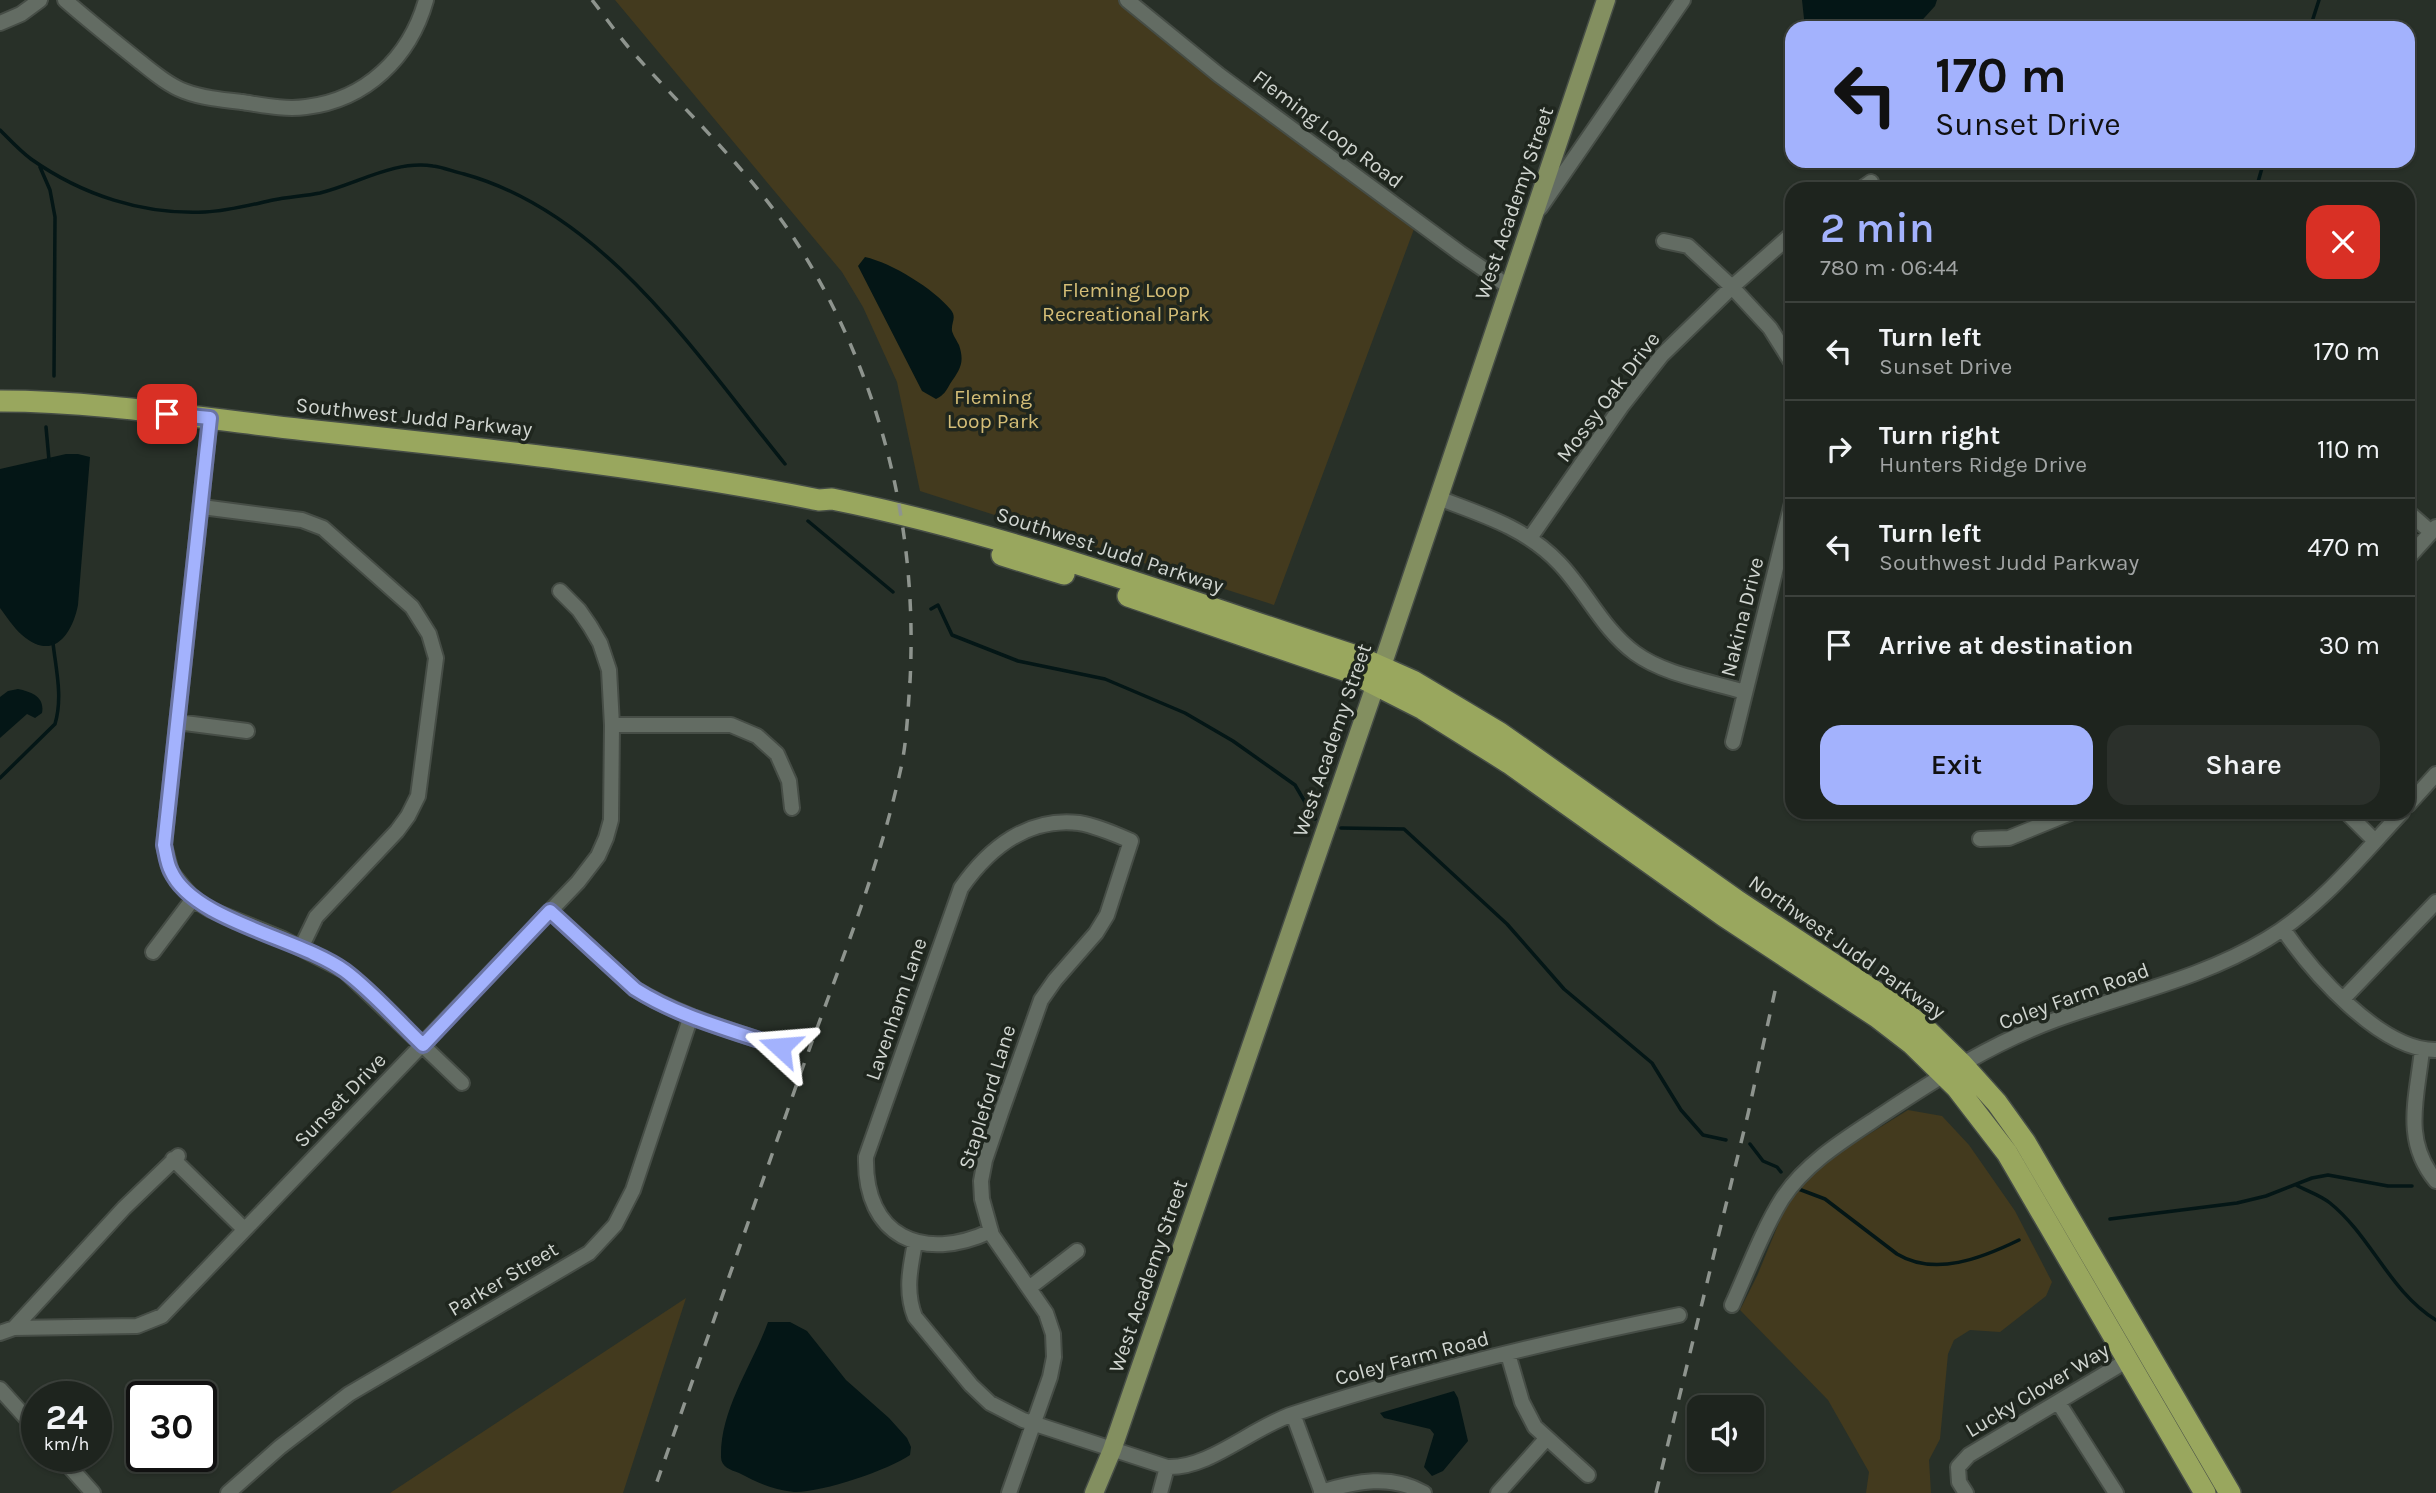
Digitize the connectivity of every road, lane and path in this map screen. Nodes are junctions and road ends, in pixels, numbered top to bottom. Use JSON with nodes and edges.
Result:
{"nodes":[{"id":1,"x":40,"y":0,"type":"edge"},
{"id":2,"x":65,"y":0,"type":"edge"},
{"id":3,"x":426,"y":0,"type":"edge"},
{"id":4,"x":1127,"y":0,"type":"edge"},
{"id":5,"x":1606,"y":0,"type":"edge"},
{"id":6,"x":1683,"y":0,"type":"edge"},
{"id":7,"x":0,"y":23,"type":"edge"},
{"id":8,"x":1533,"y":218,"type":"junction"},
{"id":9,"x":1785,"y":240,"type":"edge"},
{"id":10,"x":1664,"y":241,"type":"dead end"},
{"id":11,"x":1508,"y":286,"type":"junction"},
{"id":12,"x":1732,"y":287,"type":"junction"},
{"id":13,"x":1785,"y":352,"type":"edge"},
{"id":14,"x":0,"y":401,"type":"edge"},
{"id":15,"x":210,"y":418,"type":"junction"},
{"id":16,"x":1438,"y":499,"type":"junction"},
{"id":17,"x":202,"y":507,"type":"junction"},
{"id":18,"x":2415,"y":517,"type":"edge"},
{"id":19,"x":2434,"y":529,"type":"edge"},
{"id":20,"x":1785,"y":531,"type":"edge"},
{"id":21,"x":1530,"y":538,"type":"junction"},
{"id":22,"x":2415,"y":550,"type":"edge"},
{"id":23,"x":560,"y":591,"type":"dead end"},
{"id":24,"x":1379,"y":675,"type":"junction"},
{"id":25,"x":1745,"y":692,"type":"junction"},
{"id":26,"x":177,"y":722,"type":"junction"},
{"id":27,"x":612,"y":725,"type":"junction"},
{"id":28,"x":247,"y":731,"type":"dead end"},
{"id":29,"x":1733,"y":742,"type":"dead end"},
{"id":30,"x":2436,"y":774,"type":"edge"},
{"id":31,"x":2415,"y":797,"type":"edge"},
{"id":32,"x":792,"y":808,"type":"dead end"},
{"id":33,"x":2056,"y":819,"type":"edge"},
{"id":34,"x":2353,"y":819,"type":"edge"},
{"id":35,"x":2395,"y":819,"type":"edge"},
{"id":36,"x":1979,"y":838,"type":"dead end"},
{"id":37,"x":1131,"y":841,"type":"joint"},
{"id":38,"x":2375,"y":841,"type":"junction"},
{"id":39,"x":192,"y":899,"type":"junction"},
{"id":40,"x":2436,"y":902,"type":"edge"},
{"id":41,"x":550,"y":911,"type":"junction"},
{"id":42,"x":2283,"y":929,"type":"junction"},
{"id":43,"x":301,"y":948,"type":"junction"},
{"id":44,"x":153,"y":952,"type":"dead end"},
{"id":45,"x":2344,"y":998,"type":"junction"},
{"id":46,"x":691,"y":1016,"type":"junction"},
{"id":47,"x":423,"y":1045,"type":"junction"},
{"id":48,"x":780,"y":1047,"type":"dead end"},
{"id":49,"x":2429,"y":1050,"type":"edge"},
{"id":50,"x":1953,"y":1069,"type":"junction"},
{"id":51,"x":462,"y":1083,"type":"dead end"},
{"id":52,"x":2436,"y":1181,"type":"edge"},
{"id":53,"x":244,"y":1229,"type":"junction"},
{"id":54,"x":990,"y":1231,"type":"junction"},
{"id":55,"x":915,"y":1243,"type":"junction"},
{"id":56,"x":1077,"y":1251,"type":"dead end"},
{"id":57,"x":1029,"y":1288,"type":"junction"},
{"id":58,"x":1732,"y":1305,"type":"dead end"},
{"id":59,"x":1679,"y":1315,"type":"dead end"},
{"id":60,"x":7,"y":1331,"type":"edge"},
{"id":61,"x":1508,"y":1354,"type":"junction"},
{"id":62,"x":2128,"y":1360,"type":"junction"},
{"id":63,"x":0,"y":1389,"type":"edge"},
{"id":64,"x":2058,"y":1402,"type":"junction"},
{"id":65,"x":21,"y":1412,"type":"edge"},
{"id":66,"x":1293,"y":1414,"type":"junction"},
{"id":67,"x":1033,"y":1423,"type":"junction"},
{"id":68,"x":1546,"y":1439,"type":"junction"},
{"id":69,"x":1112,"y":1450,"type":"junction"},
{"id":70,"x":1167,"y":1467,"type":"junction"},
{"id":71,"x":74,"y":1472,"type":"edge"},
{"id":72,"x":1588,"y":1475,"type":"dead end"},
{"id":73,"x":1322,"y":1492,"type":"edge"},
{"id":74,"x":93,"y":1493,"type":"edge"},
{"id":75,"x":228,"y":1493,"type":"edge"},
{"id":76,"x":1009,"y":1493,"type":"edge"},
{"id":77,"x":1094,"y":1493,"type":"edge"},
{"id":78,"x":1160,"y":1493,"type":"edge"},
{"id":79,"x":1424,"y":1493,"type":"edge"},
{"id":80,"x":1498,"y":1493,"type":"edge"},
{"id":81,"x":1966,"y":1493,"type":"edge"},
{"id":82,"x":2116,"y":1493,"type":"edge"},
{"id":83,"x":2205,"y":1493,"type":"edge"},
{"id":84,"x":2230,"y":1493,"type":"edge"}],
"edges":[{"from":1,"to":7,"type":"street"},
{"from":2,"to":3,"type":"street"},
{"from":4,"to":11,"type":"street","name":"Fleming Loop Road"},
{"from":5,"to":8,"type":"main road","name":"West Academy Street"},
{"from":6,"to":8,"type":"street"},
{"from":8,"to":11,"type":"main road","name":"West Academy Street"},
{"from":9,"to":12,"type":"street","name":"Mossy Oak Drive"},
{"from":10,"to":12,"type":"street"},
{"from":11,"to":16,"type":"main road","name":"West Academy Street"},
{"from":12,"to":13,"type":"street"},
{"from":12,"to":21,"type":"street","name":"Mossy Oak Drive"},
{"from":14,"to":15,"type":"highway","name":"Southwest Judd Parkway"},
{"from":15,"to":17,"type":"street"},
{"from":15,"to":24,"type":"highway","name":"Southwest Judd Parkway"},
{"from":16,"to":21,"type":"street"},
{"from":16,"to":24,"type":"main road","name":"West Academy Street"},
{"from":17,"to":26,"type":"street"},
{"from":17,"to":43,"type":"street"},
{"from":18,"to":19,"type":"street"},
{"from":19,"to":22,"type":"street"},
{"from":20,"to":25,"type":"street","name":"Nakina Drive"},
{"from":21,"to":25,"type":"street"},
{"from":23,"to":27,"type":"street","name":"Sunset Drive"},
{"from":24,"to":50,"type":"highway","name":"Northwest Judd Parkway"},
{"from":24,"to":69,"type":"main road","name":"West Academy Street"},
{"from":25,"to":29,"type":"street","name":"Nakina Drive"},
{"from":26,"to":28,"type":"street"},
{"from":26,"to":39,"type":"street"},
{"from":27,"to":32,"type":"street"},
{"from":27,"to":41,"type":"street","name":"Sunset Drive"},
{"from":30,"to":31,"type":"street"},
{"from":33,"to":36,"type":"street"},
{"from":34,"to":38,"type":"street"},
{"from":35,"to":38,"type":"street","name":"Coley Farm Road"},
{"from":37,"to":54,"type":"street","name":"Stapleford Lane"},
{"from":37,"to":55,"type":"street","name":"Lavenham Lane"},
{"from":38,"to":42,"type":"street","name":"Coley Farm Road"},
{"from":39,"to":43,"type":"street"},
{"from":39,"to":44,"type":"street"},
{"from":40,"to":45,"type":"street"},
{"from":41,"to":46,"type":"street"},
{"from":41,"to":47,"type":"street","name":"Sunset Drive"},
{"from":42,"to":45,"type":"street"},
{"from":42,"to":50,"type":"street","name":"Coley Farm Road"},
{"from":43,"to":47,"type":"street"},
{"from":45,"to":49,"type":"street"},
{"from":46,"to":48,"type":"street"},
{"from":46,"to":75,"type":"street","name":"Parker Street"},
{"from":47,"to":51,"type":"street"},
{"from":47,"to":53,"type":"street","name":"Sunset Drive"},
{"from":49,"to":52,"type":"street"},
{"from":50,"to":58,"type":"street","name":"Coley Farm Road"},
{"from":50,"to":62,"type":"highway","name":"Northwest Judd Parkway"},
{"from":50,"to":84,"type":"highway","name":"Northwest Judd Parkway"},
{"from":53,"to":60,"type":"street","name":"Sunset Drive"},
{"from":53,"to":60,"type":"street","name":"Sunset Drive"},
{"from":54,"to":55,"type":"street"},
{"from":54,"to":57,"type":"street","name":"Stapleford Lane"},
{"from":55,"to":67,"type":"street","name":"Coley Farm Road"},
{"from":56,"to":57,"type":"street"},
{"from":57,"to":67,"type":"street","name":"Stapleford Lane"},
{"from":59,"to":61,"type":"street","name":"Coley Farm Road"},
{"from":61,"to":66,"type":"street","name":"Coley Farm Road"},
{"from":61,"to":68,"type":"street"},
{"from":62,"to":64,"type":"street","name":"Lucky Clover Way"},
{"from":62,"to":83,"type":"highway","name":"Northwest Judd Parkway"},
{"from":63,"to":65,"type":"street"},
{"from":64,"to":81,"type":"street","name":"Lucky Clover Way"},
{"from":64,"to":82,"type":"street"},
{"from":66,"to":70,"type":"street","name":"Coley Farm Road"},
{"from":66,"to":73,"type":"street"},
{"from":67,"to":69,"type":"street","name":"Coley Farm Road"},
{"from":67,"to":76,"type":"street","name":"Stapleford Lane"},
{"from":68,"to":72,"type":"street"},
{"from":68,"to":80,"type":"street"},
{"from":69,"to":70,"type":"street","name":"Coley Farm Road"},
{"from":69,"to":77,"type":"main road","name":"West Academy Street"},
{"from":70,"to":78,"type":"street"},
{"from":71,"to":74,"type":"street"},
{"from":73,"to":79,"type":"street"}]}
